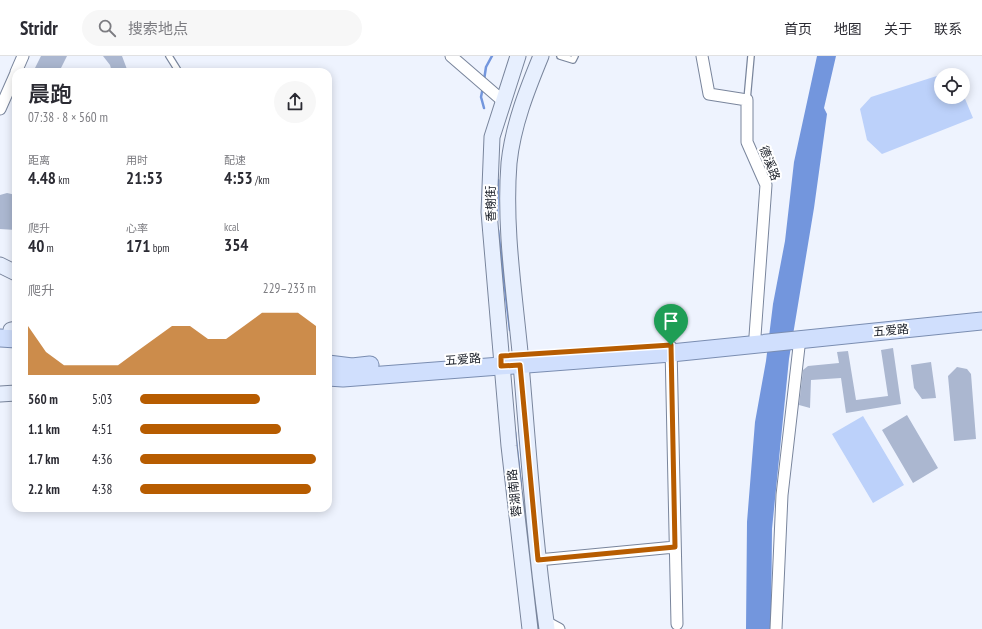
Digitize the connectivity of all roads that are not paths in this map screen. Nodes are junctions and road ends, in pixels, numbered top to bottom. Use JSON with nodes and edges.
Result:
{"nodes":[{"id":1,"x":23,"y":56,"type":"edge"},
{"id":2,"x":170,"y":56,"type":"edge"},
{"id":3,"x":451,"y":56,"type":"edge"},
{"id":4,"x":518,"y":56,"type":"edge"},
{"id":5,"x":541,"y":56,"type":"edge"},
{"id":6,"x":560,"y":56,"type":"edge"},
{"id":7,"x":575,"y":56,"type":"edge"},
{"id":8,"x":702,"y":56,"type":"edge"},
{"id":9,"x":751,"y":56,"type":"edge"},
{"id":10,"x":18,"y":68,"type":"edge"},
{"id":11,"x":177,"y":68,"type":"edge"},
{"id":12,"x":12,"y":81,"type":"edge"},
{"id":13,"x":499,"y":97,"type":"junction"},
{"id":14,"x":747,"y":100,"type":"junction"},
{"id":15,"x":0,"y":109,"type":"edge"},
{"id":16,"x":982,"y":313,"type":"edge"},
{"id":17,"x":982,"y":321,"type":"edge"},
{"id":18,"x":801,"y":335,"type":"junction"},
{"id":19,"x":761,"y":337,"type":"junction"},
{"id":20,"x":671,"y":349,"type":"junction"},
{"id":21,"x":520,"y":359,"type":"junction"},
{"id":22,"x":501,"y":361,"type":"junction"},
{"id":23,"x":332,"y":364,"type":"edge"},
{"id":24,"x":332,"y":377,"type":"edge"},
{"id":25,"x":675,"y":547,"type":"junction"},
{"id":26,"x":538,"y":560,"type":"junction"},
{"id":27,"x":677,"y":624,"type":"dead end"},
{"id":28,"x":530,"y":626,"type":"edge"},
{"id":29,"x":551,"y":627,"type":"edge"},
{"id":30,"x":776,"y":629,"type":"edge"}],
"edges":[{"from":1,"to":10,"type":"street"},
{"from":2,"to":11,"type":"lane"},
{"from":3,"to":13,"type":"street"},
{"from":4,"to":13,"type":"main road","name":"香榭街"},
{"from":5,"to":21,"type":"main road","name":"蓉湖南路"},
{"from":6,"to":7,"type":"lane"},
{"from":8,"to":14,"type":"street"},
{"from":9,"to":14,"type":"lane"},
{"from":12,"to":15,"type":"street"},
{"from":13,"to":22,"type":"main road","name":"香榭街"},
{"from":14,"to":19,"type":"street","name":"德溪路"},
{"from":16,"to":18,"type":"main road","name":"五爱路"},
{"from":17,"to":18,"type":"main road","name":"五爱路"},
{"from":18,"to":19,"type":"main road","name":"五爱路"},
{"from":18,"to":30,"type":"street"},
{"from":19,"to":20,"type":"main road","name":"五爱路"},
{"from":20,"to":21,"type":"main road","name":"五爱路"},
{"from":20,"to":25,"type":"street"},
{"from":21,"to":22,"type":"main road","name":"五爱路"},
{"from":21,"to":26,"type":"main road","name":"蓉湖南路"},
{"from":22,"to":23,"type":"main road","name":"五爱路"},
{"from":22,"to":24,"type":"main road","name":"五爱路"},
{"from":22,"to":28,"type":"main road","name":"蓉湖南路"},
{"from":25,"to":26,"type":"street"},
{"from":25,"to":27,"type":"street"},
{"from":26,"to":29,"type":"main road","name":"蓉湖南路"},
{"from":28,"to":29,"type":"main road"}]}
